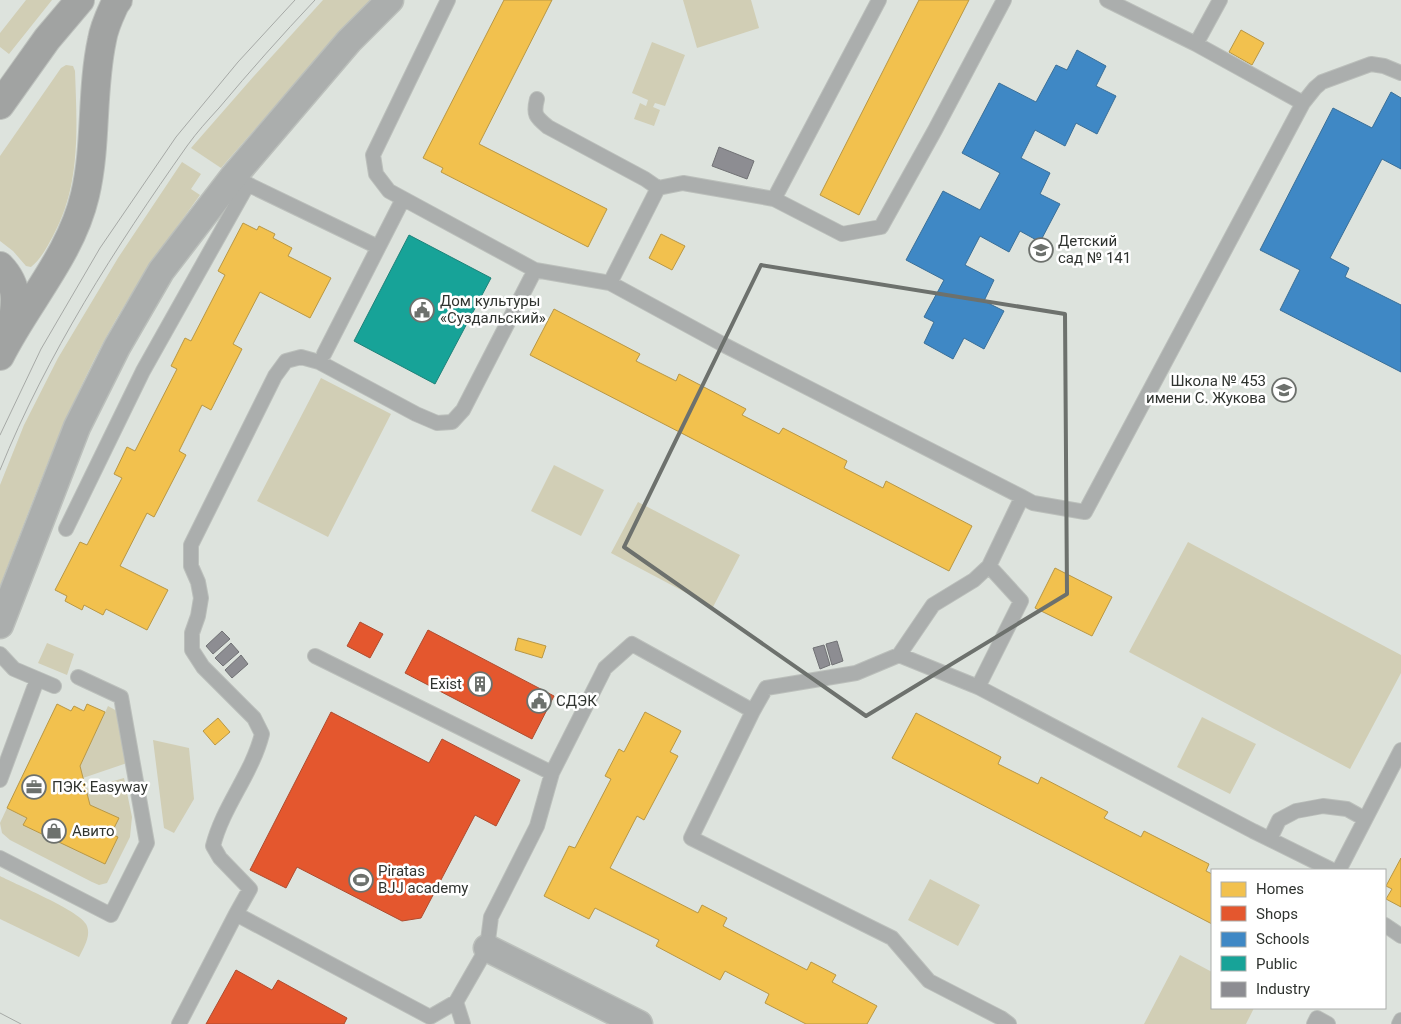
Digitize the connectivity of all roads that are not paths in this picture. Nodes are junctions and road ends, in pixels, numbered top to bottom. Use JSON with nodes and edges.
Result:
{"nodes":[{"id":1,"x":80,"y":0,"type":"edge"},
{"id":2,"x":118,"y":0,"type":"edge"},
{"id":3,"x":390,"y":0,"type":"edge"},
{"id":4,"x":448,"y":0,"type":"edge"},
{"id":5,"x":879,"y":0,"type":"edge"},
{"id":6,"x":1004,"y":0,"type":"edge"},
{"id":7,"x":1107,"y":0,"type":"edge"},
{"id":8,"x":1220,"y":0,"type":"edge"},
{"id":9,"x":1196,"y":44,"type":"junction"},
{"id":10,"x":1401,"y":73,"type":"edge"},
{"id":11,"x":537,"y":99,"type":"dead end"},
{"id":12,"x":1303,"y":103,"type":"junction"},
{"id":13,"x":0,"y":105,"type":"edge"},
{"id":14,"x":240,"y":181,"type":"junction"},
{"id":15,"x":658,"y":188,"type":"junction"},
{"id":16,"x":403,"y":199,"type":"junction"},
{"id":17,"x":774,"y":200,"type":"junction"},
{"id":18,"x":378,"y":247,"type":"junction"},
{"id":19,"x":0,"y":266,"type":"edge"},
{"id":20,"x":535,"y":270,"type":"junction"},
{"id":21,"x":610,"y":283,"type":"junction"},
{"id":22,"x":5,"y":345,"type":"edge"},
{"id":23,"x":324,"y":354,"type":"dead end"},
{"id":24,"x":1022,"y":497,"type":"junction"},
{"id":25,"x":66,"y":529,"type":"dead end"},
{"id":26,"x":988,"y":566,"type":"junction"},
{"id":27,"x":0,"y":625,"type":"edge"},
{"id":28,"x":0,"y":654,"type":"edge"},
{"id":29,"x":899,"y":655,"type":"junction"},
{"id":30,"x":315,"y":656,"type":"dead end"},
{"id":31,"x":78,"y":677,"type":"dead end"},
{"id":32,"x":37,"y":680,"type":"junction"},
{"id":33,"x":54,"y":686,"type":"dead end"},
{"id":34,"x":978,"y":687,"type":"junction"},
{"id":35,"x":753,"y":711,"type":"junction"},
{"id":36,"x":1401,"y":750,"type":"edge"},
{"id":37,"x":552,"y":773,"type":"junction"},
{"id":38,"x":0,"y":780,"type":"edge"},
{"id":39,"x":1365,"y":819,"type":"junction"},
{"id":40,"x":1270,"y":839,"type":"junction"},
{"id":41,"x":0,"y":858,"type":"edge"},
{"id":42,"x":1330,"y":869,"type":"edge"},
{"id":43,"x":1340,"y":869,"type":"edge"},
{"id":44,"x":236,"y":914,"type":"junction"},
{"id":45,"x":1386,"y":926,"type":"edge"},
{"id":46,"x":1401,"y":936,"type":"edge"},
{"id":47,"x":487,"y":948,"type":"junction"},
{"id":48,"x":456,"y":1002,"type":"junction"},
{"id":49,"x":428,"y":1020,"type":"edge"},
{"id":50,"x":1401,"y":1020,"type":"edge"},
{"id":51,"x":179,"y":1024,"type":"edge"},
{"id":52,"x":463,"y":1024,"type":"edge"},
{"id":53,"x":639,"y":1024,"type":"edge"},
{"id":54,"x":1009,"y":1024,"type":"edge"},
{"id":55,"x":1314,"y":1024,"type":"edge"},
{"id":56,"x":1328,"y":1024,"type":"edge"},
{"id":57,"x":1399,"y":1024,"type":"edge"}],
"edges":[{"from":1,"to":13,"type":"main road"},
{"from":2,"to":22,"type":"main road"},
{"from":3,"to":14,"type":"street"},
{"from":4,"to":16,"type":"lane"},
{"from":5,"to":17,"type":"lane"},
{"from":6,"to":17,"type":"lane"},
{"from":7,"to":9,"type":"lane"},
{"from":8,"to":9,"type":"lane"},
{"from":9,"to":12,"type":"lane"},
{"from":10,"to":12,"type":"lane"},
{"from":11,"to":15,"type":"lane"},
{"from":12,"to":24,"type":"lane"},
{"from":14,"to":18,"type":"lane"},
{"from":14,"to":25,"type":"lane"},
{"from":14,"to":27,"type":"street"},
{"from":15,"to":17,"type":"lane"},
{"from":15,"to":21,"type":"lane"},
{"from":16,"to":18,"type":"lane"},
{"from":16,"to":20,"type":"lane"},
{"from":18,"to":23,"type":"lane"},
{"from":19,"to":22,"type":"main road"},
{"from":20,"to":21,"type":"lane"},
{"from":20,"to":44,"type":"lane"},
{"from":21,"to":24,"type":"lane"},
{"from":24,"to":26,"type":"lane"},
{"from":26,"to":29,"type":"lane"},
{"from":26,"to":34,"type":"lane"},
{"from":28,"to":32,"type":"lane"},
{"from":29,"to":34,"type":"lane"},
{"from":29,"to":35,"type":"lane"},
{"from":30,"to":37,"type":"lane"},
{"from":31,"to":41,"type":"lane"},
{"from":32,"to":33,"type":"lane"},
{"from":32,"to":38,"type":"lane"},
{"from":34,"to":40,"type":"lane"},
{"from":35,"to":37,"type":"lane"},
{"from":35,"to":54,"type":"lane"},
{"from":36,"to":39,"type":"lane"},
{"from":37,"to":47,"type":"lane"},
{"from":39,"to":40,"type":"lane"},
{"from":39,"to":43,"type":"lane"},
{"from":40,"to":42,"type":"lane"},
{"from":44,"to":49,"type":"lane"},
{"from":44,"to":51,"type":"lane"},
{"from":45,"to":46,"type":"lane"},
{"from":47,"to":48,"type":"lane"},
{"from":47,"to":53,"type":"street"},
{"from":48,"to":49,"type":"lane"},
{"from":48,"to":52,"type":"lane"},
{"from":50,"to":57,"type":"lane"},
{"from":55,"to":56,"type":"lane"}]}
